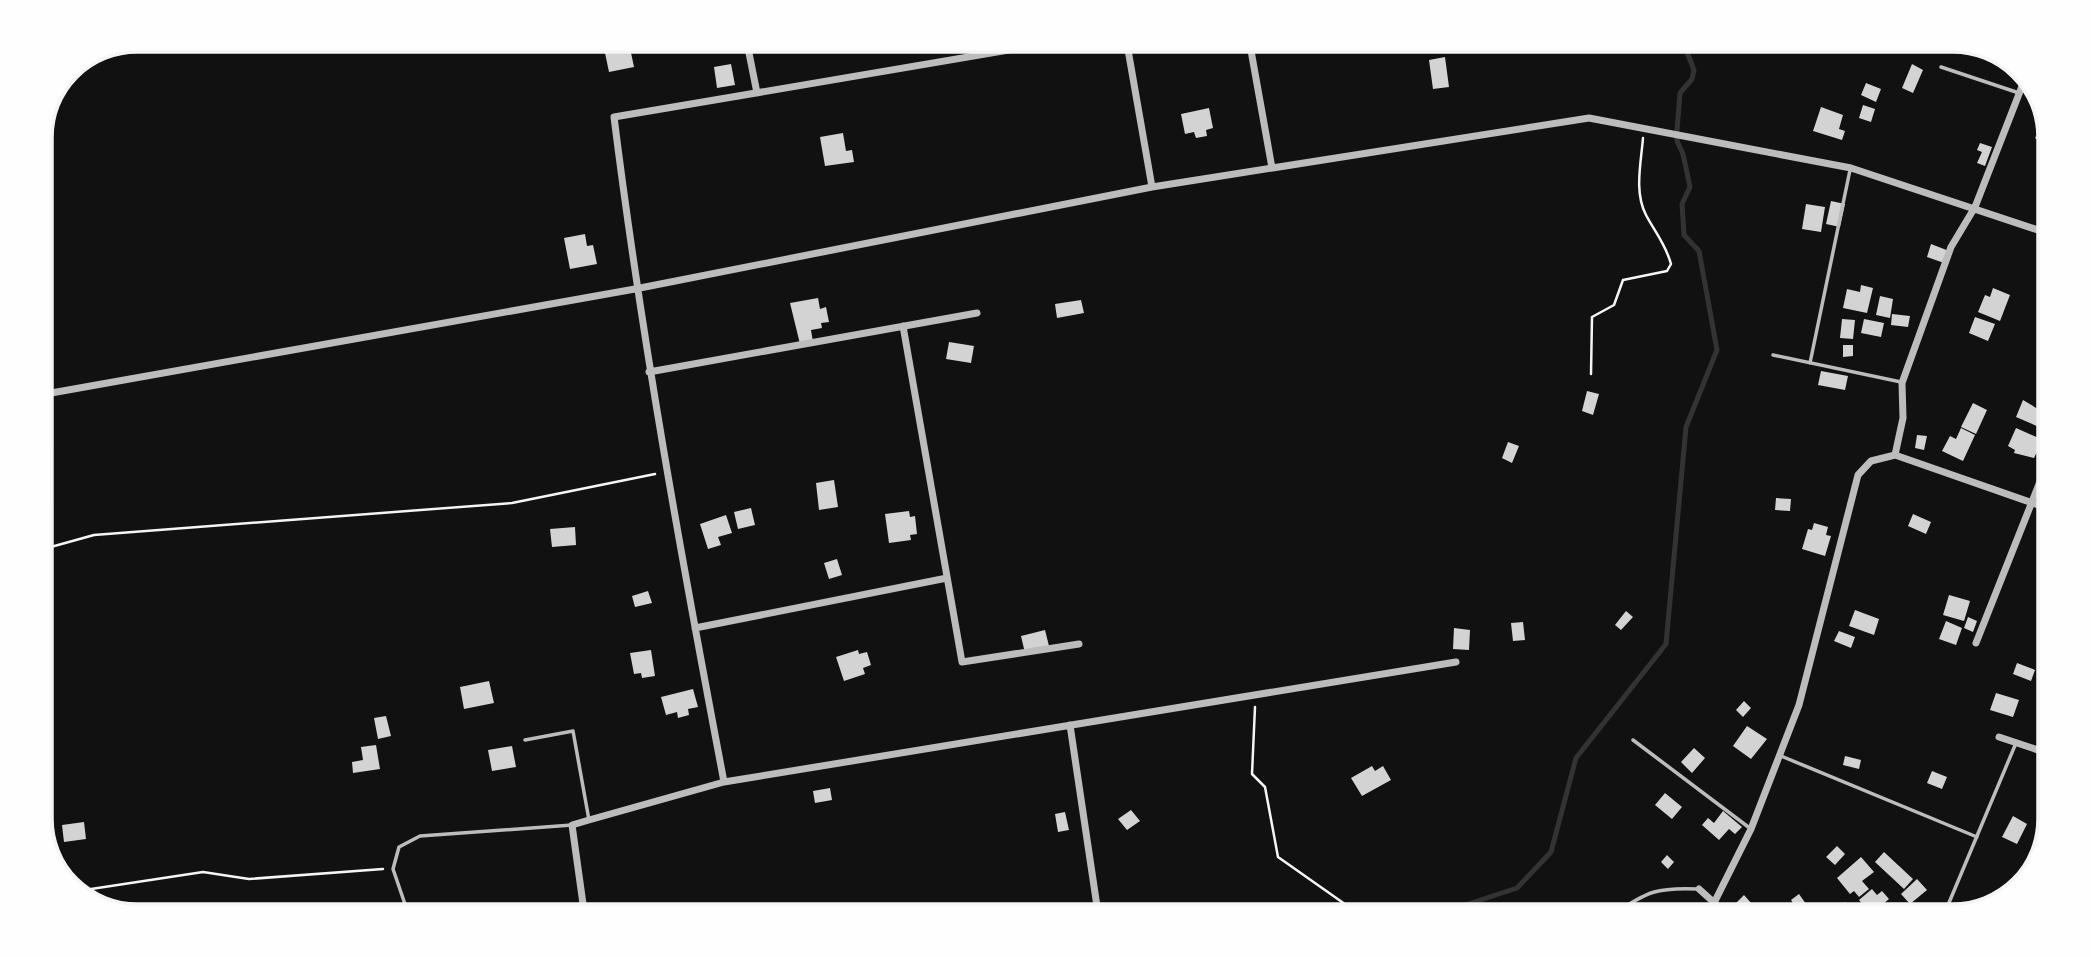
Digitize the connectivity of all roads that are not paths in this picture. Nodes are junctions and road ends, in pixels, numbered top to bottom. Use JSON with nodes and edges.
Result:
{"nodes":[{"id":1,"x":749,"y":52,"type":"edge"},
{"id":2,"x":998,"y":52,"type":"edge"},
{"id":3,"x":1128,"y":52,"type":"edge"},
{"id":4,"x":1251,"y":52,"type":"edge"},
{"id":5,"x":1941,"y":67,"type":"dead end"},
{"id":6,"x":2021,"y":87,"type":"edge"},
{"id":7,"x":757,"y":93,"type":"junction"},
{"id":8,"x":2019,"y":93,"type":"junction"},
{"id":9,"x":1272,"y":168,"type":"junction"},
{"id":10,"x":1851,"y":168,"type":"junction"},
{"id":11,"x":1152,"y":187,"type":"junction"},
{"id":12,"x":1975,"y":207,"type":"junction"},
{"id":13,"x":2038,"y":230,"type":"edge"},
{"id":14,"x":635,"y":289,"type":"junction"},
{"id":15,"x":977,"y":313,"type":"dead end"},
{"id":16,"x":903,"y":326,"type":"junction"},
{"id":17,"x":1773,"y":355,"type":"dead end"},
{"id":18,"x":1810,"y":363,"type":"junction"},
{"id":19,"x":649,"y":372,"type":"junction"},
{"id":20,"x":1902,"y":383,"type":"junction"},
{"id":21,"x":53,"y":393,"type":"edge"},
{"id":22,"x":1895,"y":455,"type":"junction"},
{"id":23,"x":2038,"y":486,"type":"edge"},
{"id":24,"x":2032,"y":501,"type":"junction"},
{"id":25,"x":2038,"y":504,"type":"edge"},
{"id":26,"x":947,"y":578,"type":"junction"},
{"id":27,"x":695,"y":628,"type":"junction"},
{"id":28,"x":1976,"y":643,"type":"dead end"},
{"id":29,"x":1079,"y":644,"type":"dead end"},
{"id":30,"x":1456,"y":662,"type":"dead end"},
{"id":31,"x":1070,"y":725,"type":"junction"},
{"id":32,"x":1999,"y":737,"type":"dead end"},
{"id":33,"x":525,"y":740,"type":"dead end"},
{"id":34,"x":1633,"y":740,"type":"dead end"},
{"id":35,"x":2016,"y":743,"type":"junction"},
{"id":36,"x":2038,"y":750,"type":"edge"},
{"id":37,"x":1779,"y":756,"type":"junction"},
{"id":38,"x":724,"y":782,"type":"junction"},
{"id":39,"x":589,"y":820,"type":"junction"},
{"id":40,"x":572,"y":825,"type":"junction"},
{"id":41,"x":1751,"y":829,"type":"junction"},
{"id":42,"x":1977,"y":837,"type":"junction"},
{"id":43,"x":1699,"y":888,"type":"joint"},
{"id":44,"x":1714,"y":901,"type":"junction"},
{"id":45,"x":405,"y":904,"type":"edge"},
{"id":46,"x":583,"y":904,"type":"edge"},
{"id":47,"x":1097,"y":904,"type":"edge"},
{"id":48,"x":1629,"y":904,"type":"edge"},
{"id":49,"x":1717,"y":904,"type":"edge"},
{"id":50,"x":1949,"y":904,"type":"edge"}],
"edges":[{"from":1,"to":7,"type":"street"},
{"from":2,"to":7,"type":"street"},
{"from":3,"to":11,"type":"street"},
{"from":4,"to":9,"type":"street"},
{"from":5,"to":8,"type":"lane"},
{"from":6,"to":8,"type":"street"},
{"from":7,"to":14,"type":"street"},
{"from":8,"to":12,"type":"street"},
{"from":9,"to":10,"type":"street"},
{"from":9,"to":11,"type":"street"},
{"from":10,"to":12,"type":"street"},
{"from":10,"to":18,"type":"lane"},
{"from":11,"to":14,"type":"street"},
{"from":12,"to":13,"type":"street"},
{"from":12,"to":20,"type":"street"},
{"from":14,"to":19,"type":"street"},
{"from":14,"to":21,"type":"street"},
{"from":15,"to":16,"type":"street"},
{"from":16,"to":19,"type":"street"},
{"from":16,"to":26,"type":"street"},
{"from":17,"to":18,"type":"lane"},
{"from":18,"to":20,"type":"lane"},
{"from":19,"to":27,"type":"street"},
{"from":20,"to":22,"type":"street"},
{"from":22,"to":24,"type":"street"},
{"from":22,"to":37,"type":"street"},
{"from":23,"to":24,"type":"street"},
{"from":24,"to":25,"type":"street"},
{"from":24,"to":28,"type":"street"},
{"from":26,"to":27,"type":"street"},
{"from":26,"to":29,"type":"street"},
{"from":27,"to":38,"type":"street"},
{"from":30,"to":31,"type":"street"},
{"from":31,"to":38,"type":"street"},
{"from":31,"to":47,"type":"street"},
{"from":32,"to":35,"type":"street"},
{"from":33,"to":39,"type":"lane"},
{"from":34,"to":41,"type":"lane"},
{"from":35,"to":36,"type":"street"},
{"from":35,"to":42,"type":"lane"},
{"from":37,"to":41,"type":"street"},
{"from":37,"to":42,"type":"lane"},
{"from":38,"to":39,"type":"street"},
{"from":39,"to":40,"type":"street"},
{"from":40,"to":45,"type":"lane"},
{"from":40,"to":46,"type":"street"},
{"from":41,"to":44,"type":"street"},
{"from":42,"to":50,"type":"lane"},
{"from":43,"to":44,"type":"street"},
{"from":43,"to":48,"type":"lane"},
{"from":44,"to":49,"type":"street"}]}
